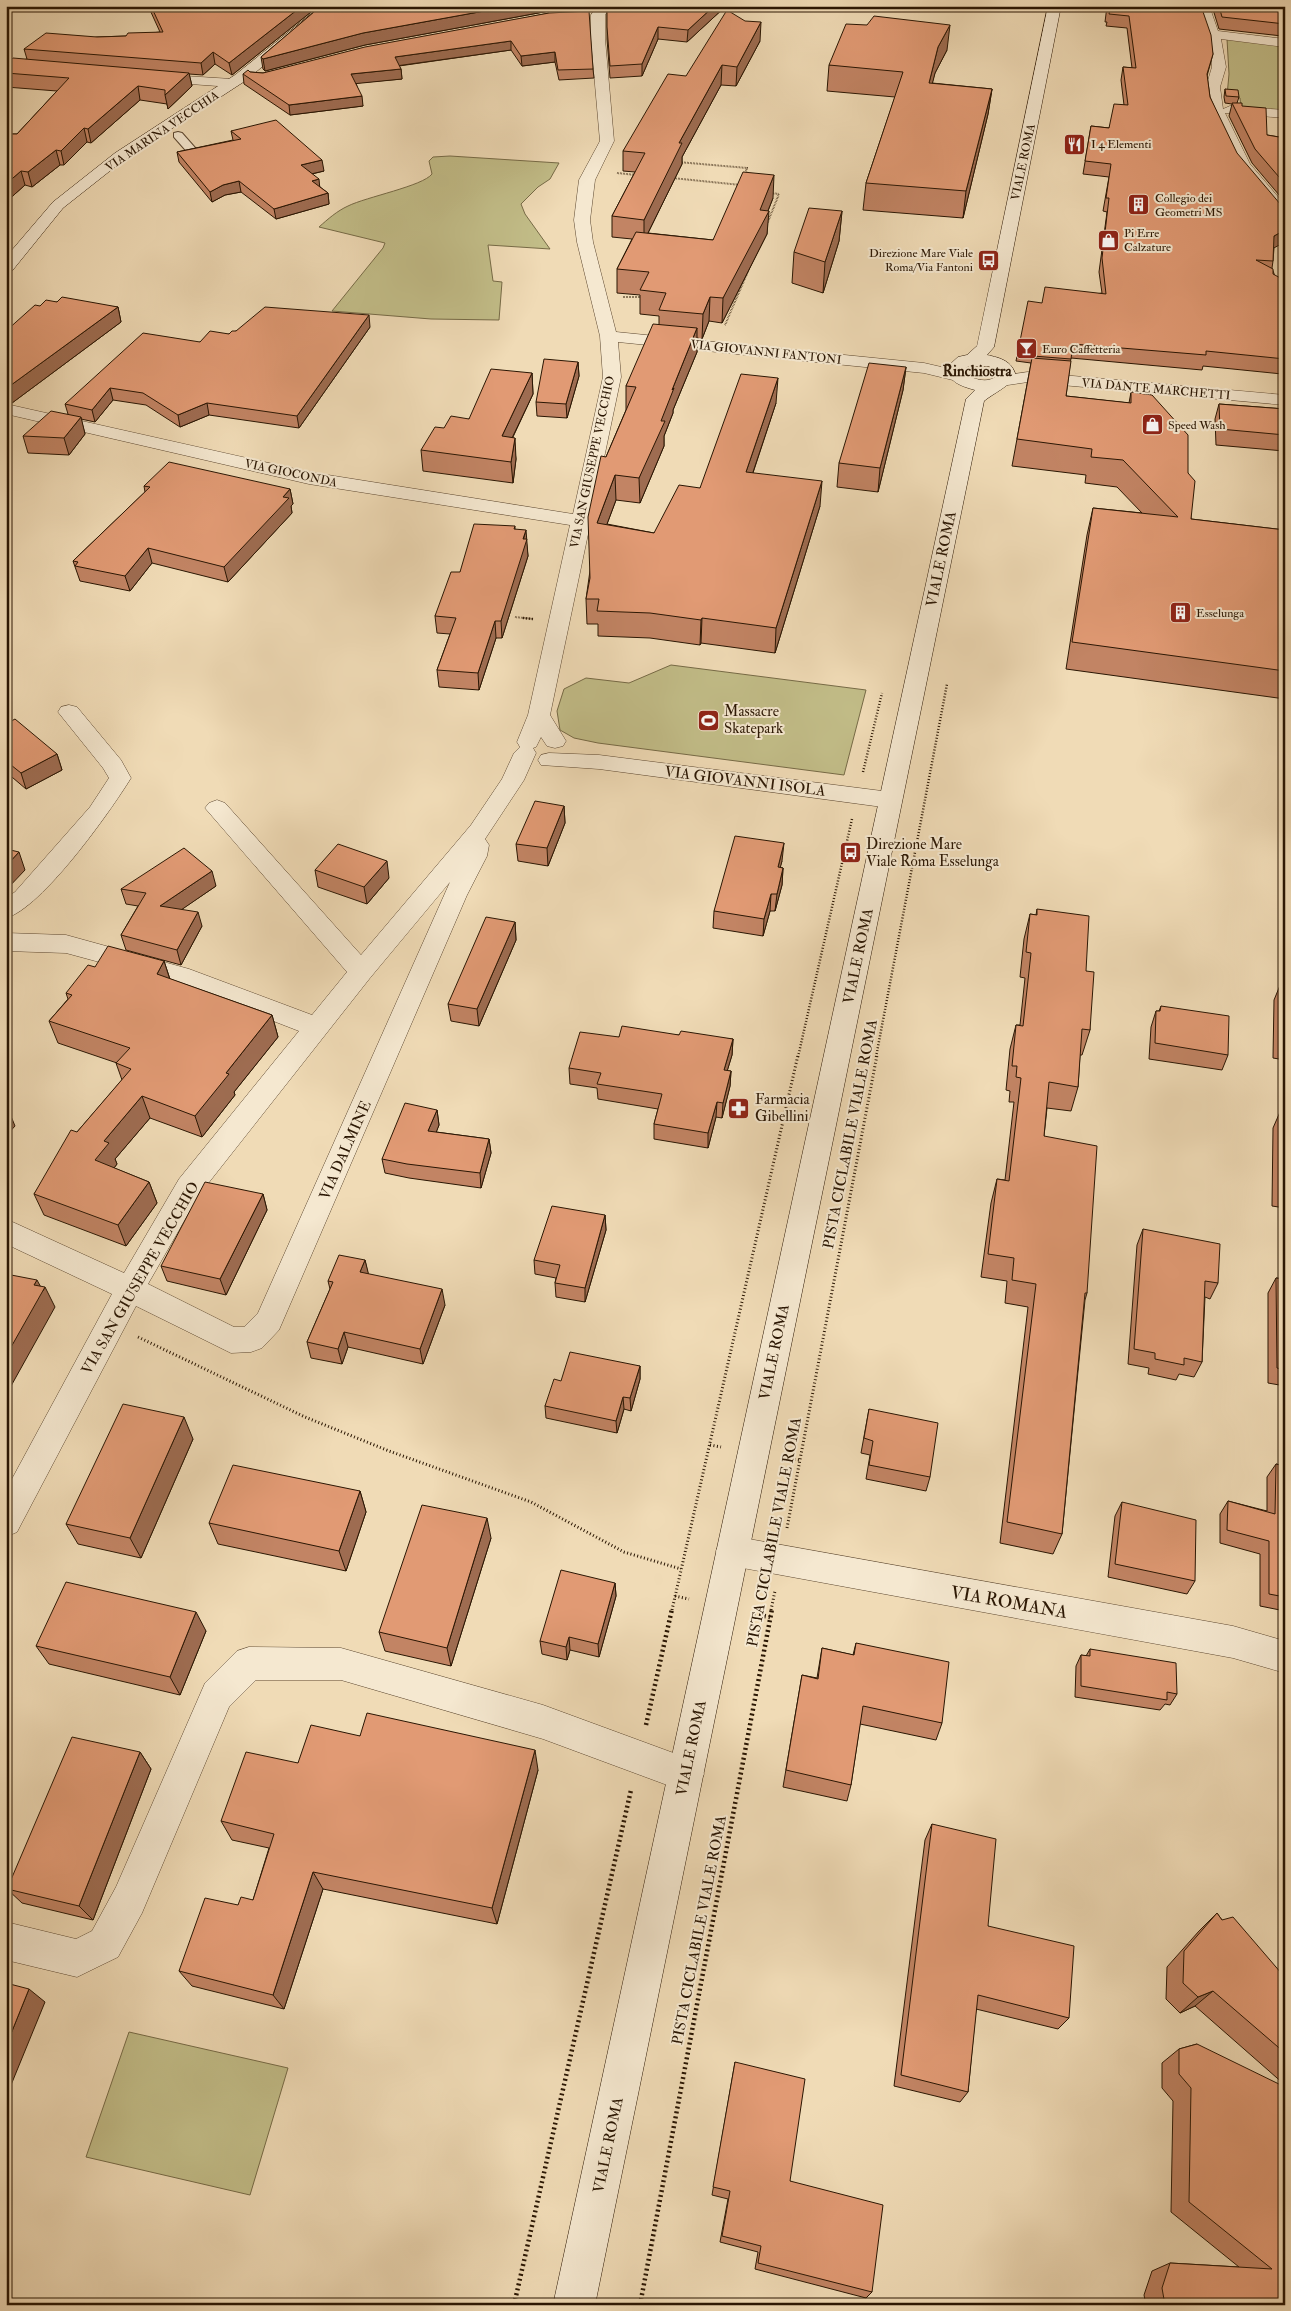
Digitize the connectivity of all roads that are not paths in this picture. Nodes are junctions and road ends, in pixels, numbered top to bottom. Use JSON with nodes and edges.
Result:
{"nodes":[{"id":1,"x":297,"y":6,"type":"edge"},
{"id":2,"x":1055,"y":6,"type":"edge"},
{"id":3,"x":1206,"y":6,"type":"edge"},
{"id":4,"x":329,"y":7,"type":"edge"},
{"id":5,"x":597,"y":12,"type":"edge"},
{"id":6,"x":1212,"y":34,"type":"junction"},
{"id":7,"x":1285,"y":43,"type":"edge"},
{"id":8,"x":139,"y":77,"type":"edge"},
{"id":9,"x":232,"y":83,"type":"junction"},
{"id":10,"x":1216,"y":109,"type":"junction"},
{"id":11,"x":1285,"y":114,"type":"edge"},
{"id":12,"x":178,"y":135,"type":"dead end"},
{"id":13,"x":193,"y":152,"type":"edge"},
{"id":14,"x":1279,"y":204,"type":"edge"},
{"id":15,"x":1285,"y":215,"type":"edge"},
{"id":16,"x":6,"y":268,"type":"edge"},
{"id":17,"x":609,"y":336,"type":"junction"},
{"id":18,"x":980,"y":372,"type":"junction"},
{"id":19,"x":1028,"y":378,"type":"joint"},
{"id":20,"x":1285,"y":400,"type":"edge"},
{"id":21,"x":6,"y":409,"type":"edge"},
{"id":22,"x":579,"y":521,"type":"junction"},
{"id":23,"x":69,"y":712,"type":"dead end"},
{"id":24,"x":542,"y":751,"type":"junction"},
{"id":25,"x":890,"y":800,"type":"junction"},
{"id":26,"x":217,"y":808,"type":"dead end"},
{"id":27,"x":479,"y":831,"type":"junction"},
{"id":28,"x":6,"y":910,"type":"edge"},
{"id":29,"x":6,"y":942,"type":"edge"},
{"id":30,"x":360,"y":972,"type":"junction"},
{"id":31,"x":317,"y":1027,"type":"junction"},
{"id":32,"x":6,"y":1231,"type":"edge"},
{"id":33,"x":130,"y":1289,"type":"junction"},
{"id":34,"x":6,"y":1522,"type":"edge"},
{"id":35,"x":732,"y":1551,"type":"junction"},
{"id":36,"x":1285,"y":1657,"type":"edge"},
{"id":37,"x":686,"y":1774,"type":"junction"},
{"id":38,"x":6,"y":1941,"type":"edge"},
{"id":39,"x":574,"y":2305,"type":"edge"}],
"edges":[{"from":1,"to":4,"type":"lane"},
{"from":2,"to":18,"type":"street","name":"VIALE ROMA"},
{"from":3,"to":6,"type":"street"},
{"from":4,"to":9,"type":"street","name":"VIA MARINA VECCHIA"},
{"from":5,"to":17,"type":"street","name":"VIA SAN GIUSEPPE VECCHIO"},
{"from":6,"to":7,"type":"street"},
{"from":6,"to":10,"type":"street"},
{"from":8,"to":9,"type":"street"},
{"from":9,"to":16,"type":"street","name":"VIA MARINA VECCHIA"},
{"from":10,"to":11,"type":"street"},
{"from":10,"to":14,"type":"street"},
{"from":12,"to":13,"type":"lane"},
{"from":14,"to":15,"type":"street"},
{"from":17,"to":18,"type":"street","name":"VIA GIOVANNI FANTONI"},
{"from":17,"to":22,"type":"street","name":"VIA SAN GIUSEPPE VECCHIO"},
{"from":18,"to":19,"type":"street","name":"VIA GIOVANNI FANTONI"},
{"from":18,"to":25,"type":"street","name":"VIALE ROMA"},
{"from":19,"to":20,"type":"street","name":"VIA DANTE MARCHETTI"},
{"from":21,"to":22,"type":"street","name":"VIA GIOCONDA"},
{"from":22,"to":24,"type":"street","name":"VIA SAN GIUSEPPE VECCHIO"},
{"from":23,"to":28,"type":"street"},
{"from":24,"to":25,"type":"street","name":"VIA GIOVANNI ISOLA"},
{"from":24,"to":27,"type":"street","name":"VIA SAN GIUSEPPE VECCHIO"},
{"from":25,"to":35,"type":"street","name":"VIALE ROMA"},
{"from":26,"to":30,"type":"street"},
{"from":27,"to":30,"type":"street","name":"VIA SAN GIUSEPPE VECCHIO"},
{"from":27,"to":33,"type":"street","name":"VIA DALMINE"},
{"from":29,"to":31,"type":"street"},
{"from":30,"to":31,"type":"street","name":"VIA SAN GIUSEPPE VECCHIO"},
{"from":31,"to":33,"type":"street","name":"VIA SAN GIUSEPPE VECCHIO"},
{"from":32,"to":33,"type":"street"},
{"from":33,"to":34,"type":"street","name":"VIA SAN GIUSEPPE VECCHIO"},
{"from":35,"to":36,"type":"street","name":"VIA ROMANA"},
{"from":35,"to":37,"type":"street","name":"VIALE ROMA"},
{"from":37,"to":38,"type":"street"},
{"from":37,"to":39,"type":"street","name":"VIALE ROMA"}]}
